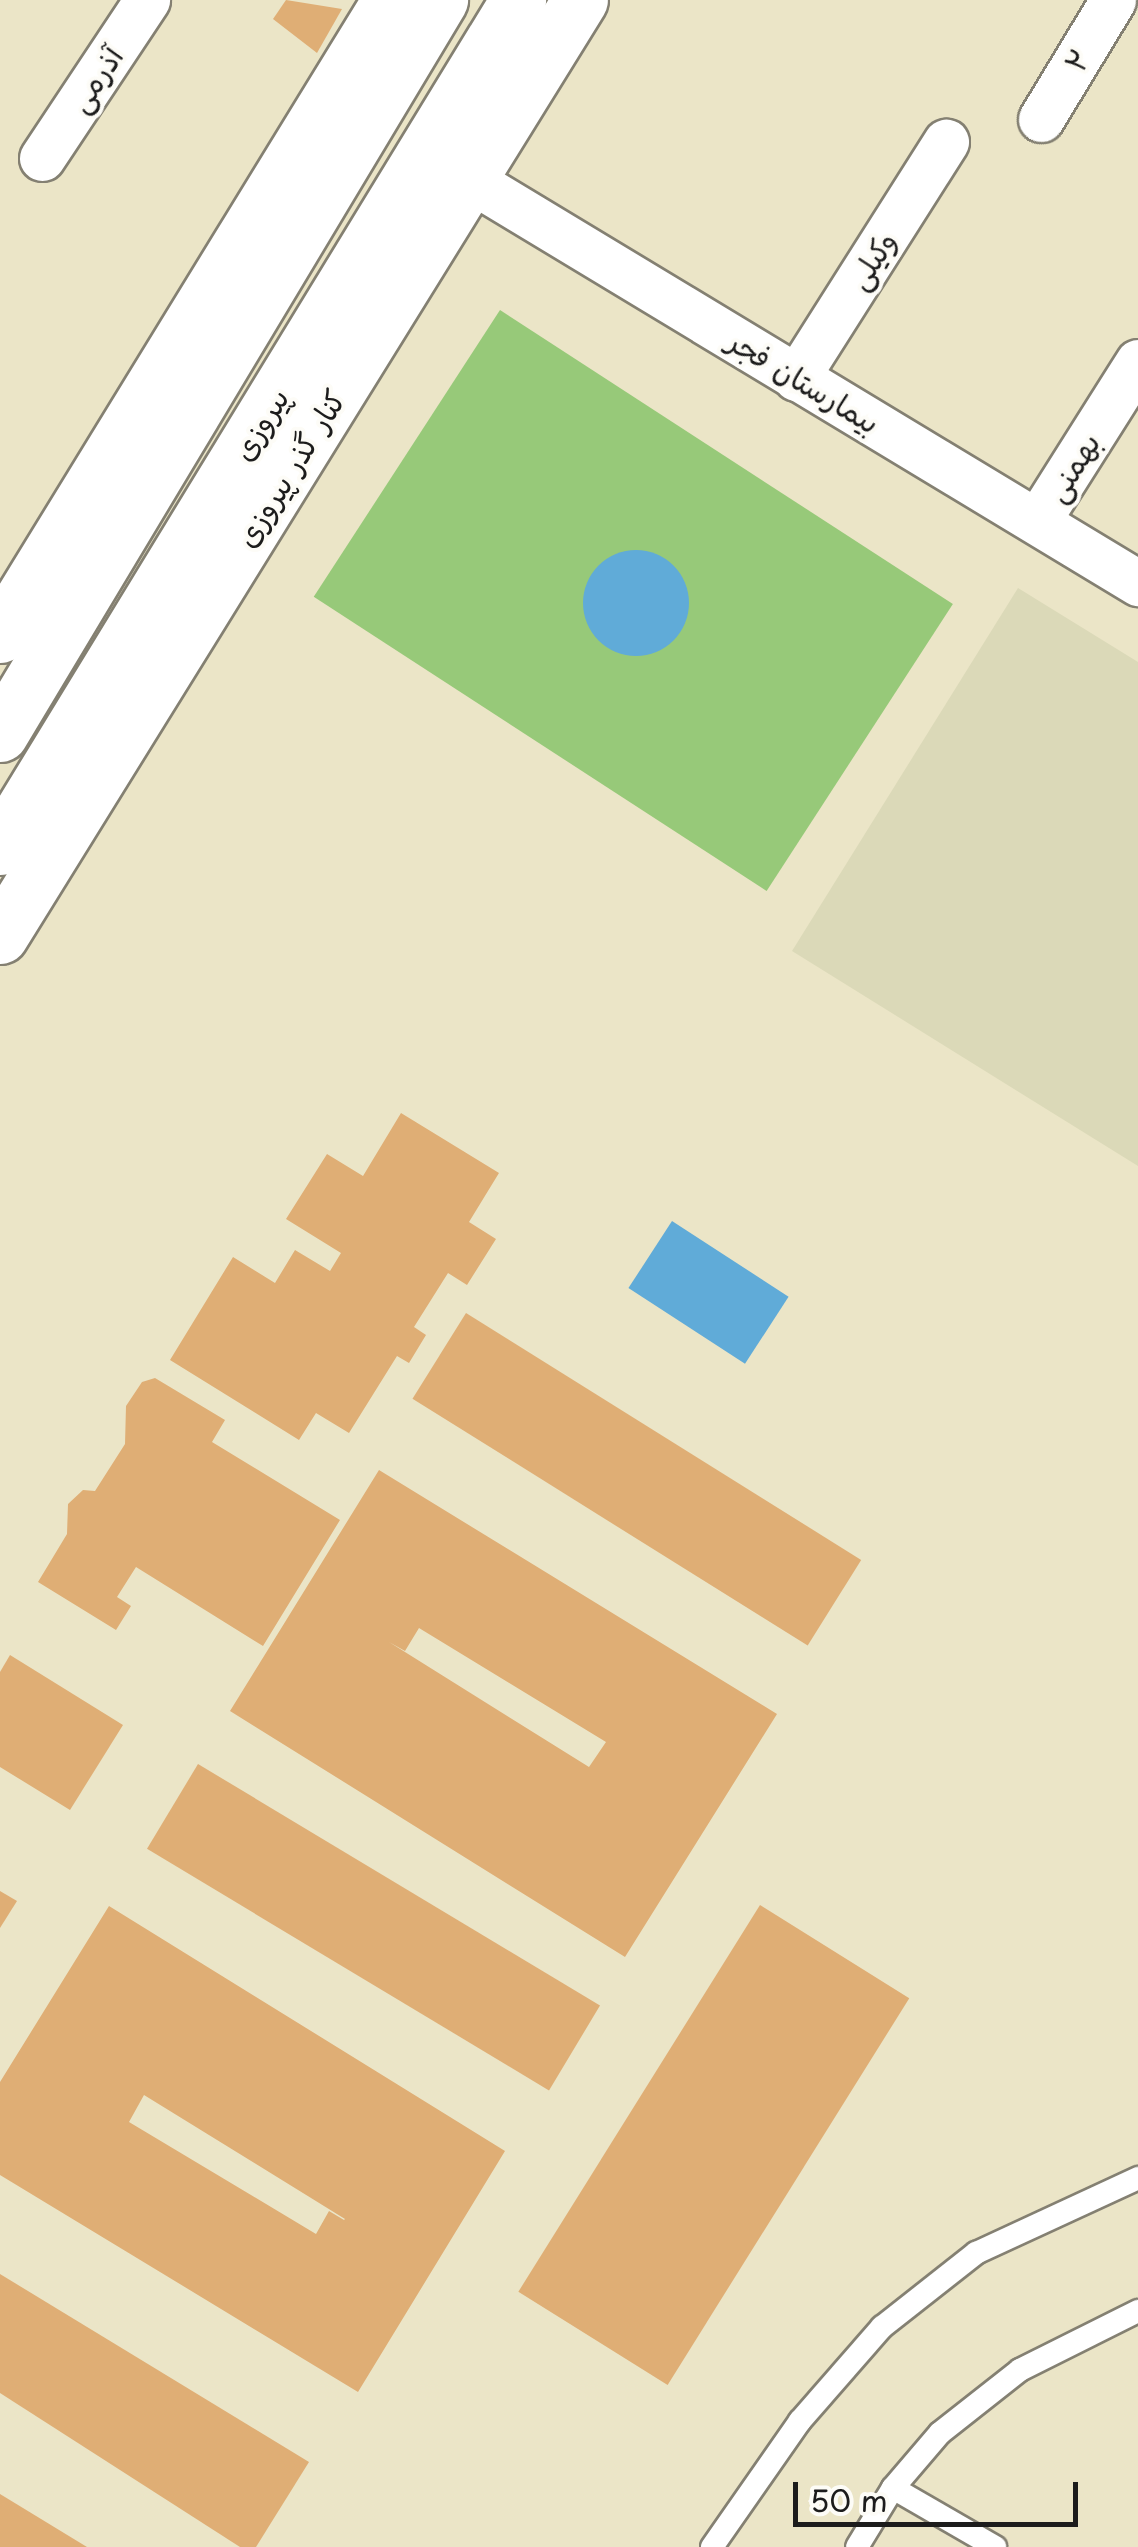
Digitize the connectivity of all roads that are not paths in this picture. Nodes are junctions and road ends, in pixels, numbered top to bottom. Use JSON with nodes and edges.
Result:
{"nodes":[{"id":1,"x":147,"y":0,"type":"edge"},
{"id":2,"x":390,"y":0,"type":"edge"},
{"id":3,"x":440,"y":0,"type":"edge"},
{"id":4,"x":518,"y":0,"type":"edge"},
{"id":5,"x":580,"y":0,"type":"edge"},
{"id":6,"x":1113,"y":0,"type":"edge"},
{"id":7,"x":1041,"y":119,"type":"dead end"},
{"id":8,"x":356,"y":137,"type":"junction"},
{"id":9,"x":946,"y":142,"type":"dead end"},
{"id":10,"x":42,"y":158,"type":"dead end"},
{"id":11,"x":433,"y":174,"type":"junction"},
{"id":12,"x":1138,"y":362,"type":"edge"},
{"id":13,"x":796,"y":378,"type":"junction"},
{"id":14,"x":1038,"y":520,"type":"junction"},
{"id":15,"x":1138,"y":584,"type":"edge"},
{"id":16,"x":0,"y":635,"type":"edge"},
{"id":17,"x":0,"y":734,"type":"edge"},
{"id":18,"x":0,"y":847,"type":"edge"},
{"id":19,"x":0,"y":936,"type":"edge"},
{"id":20,"x":1138,"y":2178,"type":"edge"},
{"id":21,"x":1138,"y":2311,"type":"edge"},
{"id":22,"x":894,"y":2488,"type":"junction"},
{"id":23,"x":712,"y":2547,"type":"edge"},
{"id":24,"x":857,"y":2547,"type":"edge"},
{"id":25,"x":995,"y":2547,"type":"edge"}],
"edges":[{"from":1,"to":10,"type":"street","name":"آذرمی"},
{"from":2,"to":16,"type":"main road"},
{"from":3,"to":8,"type":"main road"},
{"from":4,"to":11,"type":"main road","name":"پیروزی"},
{"from":5,"to":11,"type":"main road","name":"کنار گذر پیروزی"},
{"from":6,"to":7,"type":"street","name":"۲"},
{"from":8,"to":11,"type":"main road"},
{"from":8,"to":17,"type":"main road"},
{"from":9,"to":13,"type":"street","name":"وکیلی"},
{"from":11,"to":13,"type":"street","name":"بیمارستان فجر"},
{"from":11,"to":18,"type":"main road","name":"پیروزی"},
{"from":11,"to":19,"type":"main road","name":"کنار گذر پیروزی"},
{"from":12,"to":14,"type":"street","name":"بهمنی"},
{"from":13,"to":14,"type":"street","name":"بیمارستان فجر"},
{"from":14,"to":15,"type":"street","name":"بیمارستان فجر"},
{"from":20,"to":23,"type":"lane"},
{"from":21,"to":22,"type":"lane"},
{"from":22,"to":24,"type":"lane"},
{"from":22,"to":25,"type":"lane"}]}
